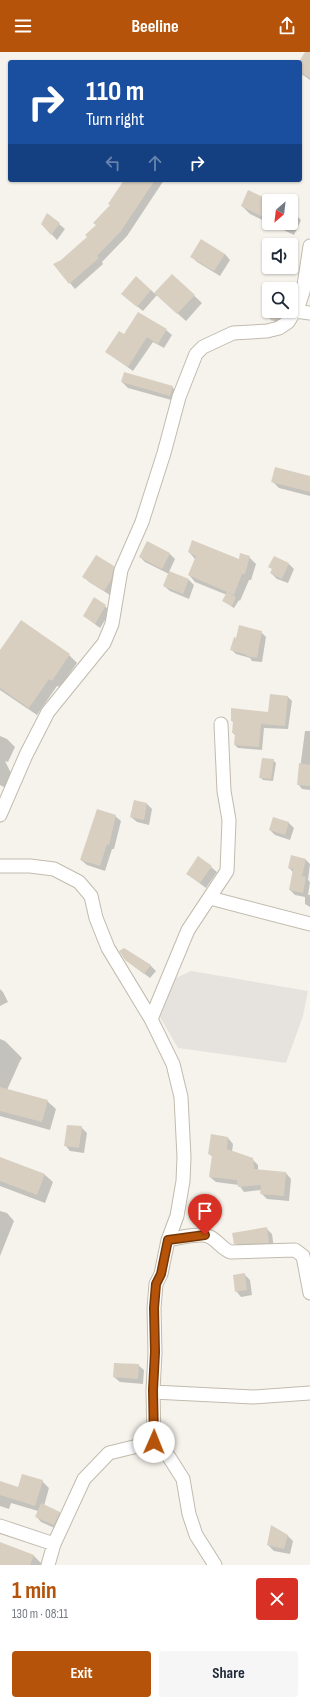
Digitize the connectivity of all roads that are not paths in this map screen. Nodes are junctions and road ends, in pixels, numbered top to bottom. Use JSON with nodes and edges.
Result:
{"nodes":[{"id":1,"x":310,"y":246,"type":"edge"},
{"id":2,"x":298,"y":304,"type":"edge"},
{"id":3,"x":298,"y":311,"type":"edge"},
{"id":4,"x":310,"y":312,"type":"edge"},
{"id":5,"x":291,"y":318,"type":"edge"},
{"id":6,"x":221,"y":724,"type":"dead end"},
{"id":7,"x":0,"y":815,"type":"edge"},
{"id":8,"x":0,"y":866,"type":"edge"},
{"id":9,"x":210,"y":898,"type":"junction"},
{"id":10,"x":310,"y":924,"type":"edge"},
{"id":11,"x":151,"y":1019,"type":"junction"},
{"id":12,"x":168,"y":1240,"type":"junction"},
{"id":13,"x":310,"y":1293,"type":"edge"},
{"id":14,"x":153,"y":1392,"type":"junction"},
{"id":15,"x":310,"y":1393,"type":"edge"},
{"id":16,"x":154,"y":1442,"type":"junction"},
{"id":17,"x":0,"y":1526,"type":"edge"},
{"id":18,"x":54,"y":1544,"type":"junction"},
{"id":19,"x":48,"y":1565,"type":"edge"},
{"id":20,"x":215,"y":1565,"type":"edge"}],
"edges":[{"from":1,"to":2,"type":"street"},
{"from":3,"to":4,"type":"street"},
{"from":5,"to":7,"type":"street"},
{"from":6,"to":9,"type":"street"},
{"from":8,"to":11,"type":"street"},
{"from":9,"to":10,"type":"street"},
{"from":9,"to":11,"type":"street"},
{"from":11,"to":12,"type":"street"},
{"from":12,"to":13,"type":"street"},
{"from":12,"to":14,"type":"street"},
{"from":14,"to":15,"type":"street"},
{"from":14,"to":16,"type":"street"},
{"from":16,"to":18,"type":"street"},
{"from":16,"to":20,"type":"street"},
{"from":17,"to":18,"type":"street"},
{"from":18,"to":19,"type":"street"}]}
